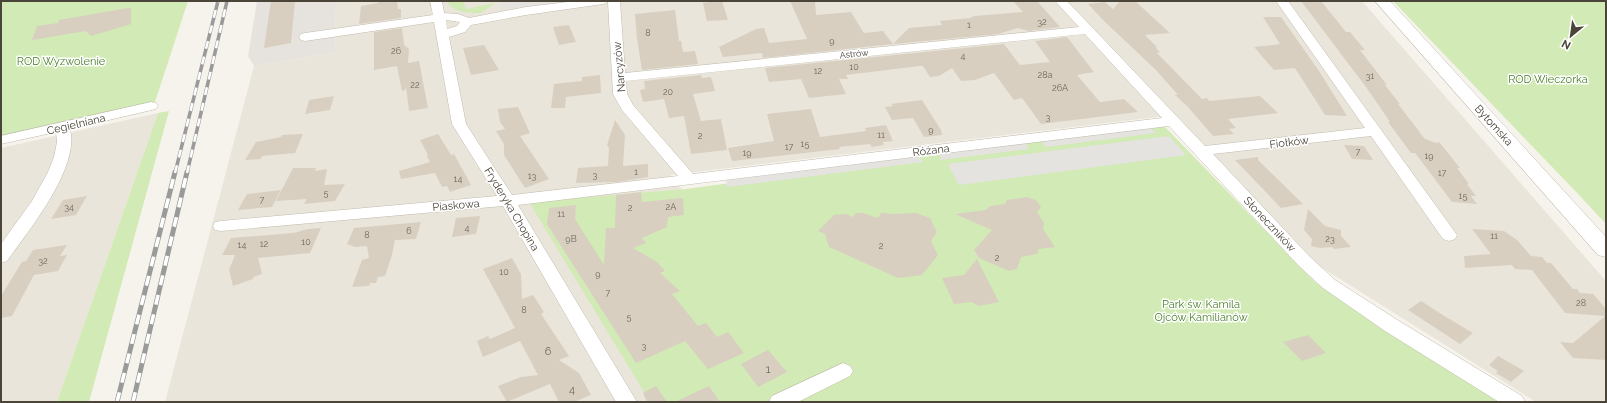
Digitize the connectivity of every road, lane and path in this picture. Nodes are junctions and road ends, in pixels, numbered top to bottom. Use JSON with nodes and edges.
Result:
{"nodes":[{"id":1,"x":436,"y":1,"type":"edge"},
{"id":2,"x":602,"y":1,"type":"edge"},
{"id":3,"x":614,"y":1,"type":"edge"},
{"id":4,"x":1062,"y":1,"type":"edge"},
{"id":5,"x":1282,"y":1,"type":"edge"},
{"id":6,"x":1382,"y":1,"type":"edge"},
{"id":7,"x":439,"y":18,"type":"junction"},
{"id":8,"x":467,"y":22,"type":"junction"},
{"id":9,"x":1087,"y":30,"type":"junction"},
{"id":10,"x":442,"y":35,"type":"junction"},
{"id":11,"x":305,"y":37,"type":"dead end"},
{"id":12,"x":620,"y":78,"type":"junction"},
{"id":13,"x":151,"y":106,"type":"dead end"},
{"id":14,"x":1173,"y":121,"type":"junction"},
{"id":15,"x":62,"y":127,"type":"junction"},
{"id":16,"x":1376,"y":131,"type":"junction"},
{"id":17,"x":1,"y":140,"type":"edge"},
{"id":18,"x":1201,"y":151,"type":"junction"},
{"id":19,"x":690,"y":180,"type":"junction"},
{"id":20,"x":507,"y":201,"type":"junction"},
{"id":21,"x":222,"y":226,"type":"dead end"},
{"id":22,"x":1450,"y":235,"type":"dead end"},
{"id":23,"x":1606,"y":250,"type":"edge"},
{"id":24,"x":1,"y":257,"type":"edge"},
{"id":25,"x":843,"y":371,"type":"dead end"},
{"id":26,"x":627,"y":402,"type":"edge"},
{"id":27,"x":779,"y":402,"type":"edge"},
{"id":28,"x":1515,"y":402,"type":"edge"}],
"edges":[{"from":1,"to":7,"type":"street","name":"Fryderyka Chopina"},
{"from":2,"to":8,"type":"street"},
{"from":3,"to":12,"type":"street","name":"Narcyzów"},
{"from":4,"to":9,"type":"street","name":"Słoneczników"},
{"from":5,"to":16,"type":"street"},
{"from":6,"to":23,"type":"street","name":"Bytomska"},
{"from":7,"to":8,"type":"street"},
{"from":7,"to":10,"type":"street","name":"Fryderyka Chopina"},
{"from":7,"to":11,"type":"street"},
{"from":8,"to":10,"type":"street"},
{"from":9,"to":12,"type":"street","name":"Astrów"},
{"from":9,"to":14,"type":"street","name":"Słoneczników"},
{"from":10,"to":20,"type":"street","name":"Fryderyka Chopina"},
{"from":12,"to":19,"type":"street","name":"Narcyzów"},
{"from":13,"to":15,"type":"street","name":"Cegielniana"},
{"from":14,"to":18,"type":"street","name":"Słoneczników"},
{"from":14,"to":19,"type":"street","name":"Różana"},
{"from":15,"to":17,"type":"street","name":"Cegielniana"},
{"from":15,"to":24,"type":"street"},
{"from":16,"to":18,"type":"street","name":"Fiołków"},
{"from":16,"to":22,"type":"street"},
{"from":18,"to":28,"type":"street","name":"Słoneczników"},
{"from":19,"to":20,"type":"street","name":"Piaskowa"},
{"from":20,"to":21,"type":"street","name":"Piaskowa"},
{"from":20,"to":26,"type":"street","name":"Fryderyka Chopina"},
{"from":25,"to":27,"type":"street"}]}
